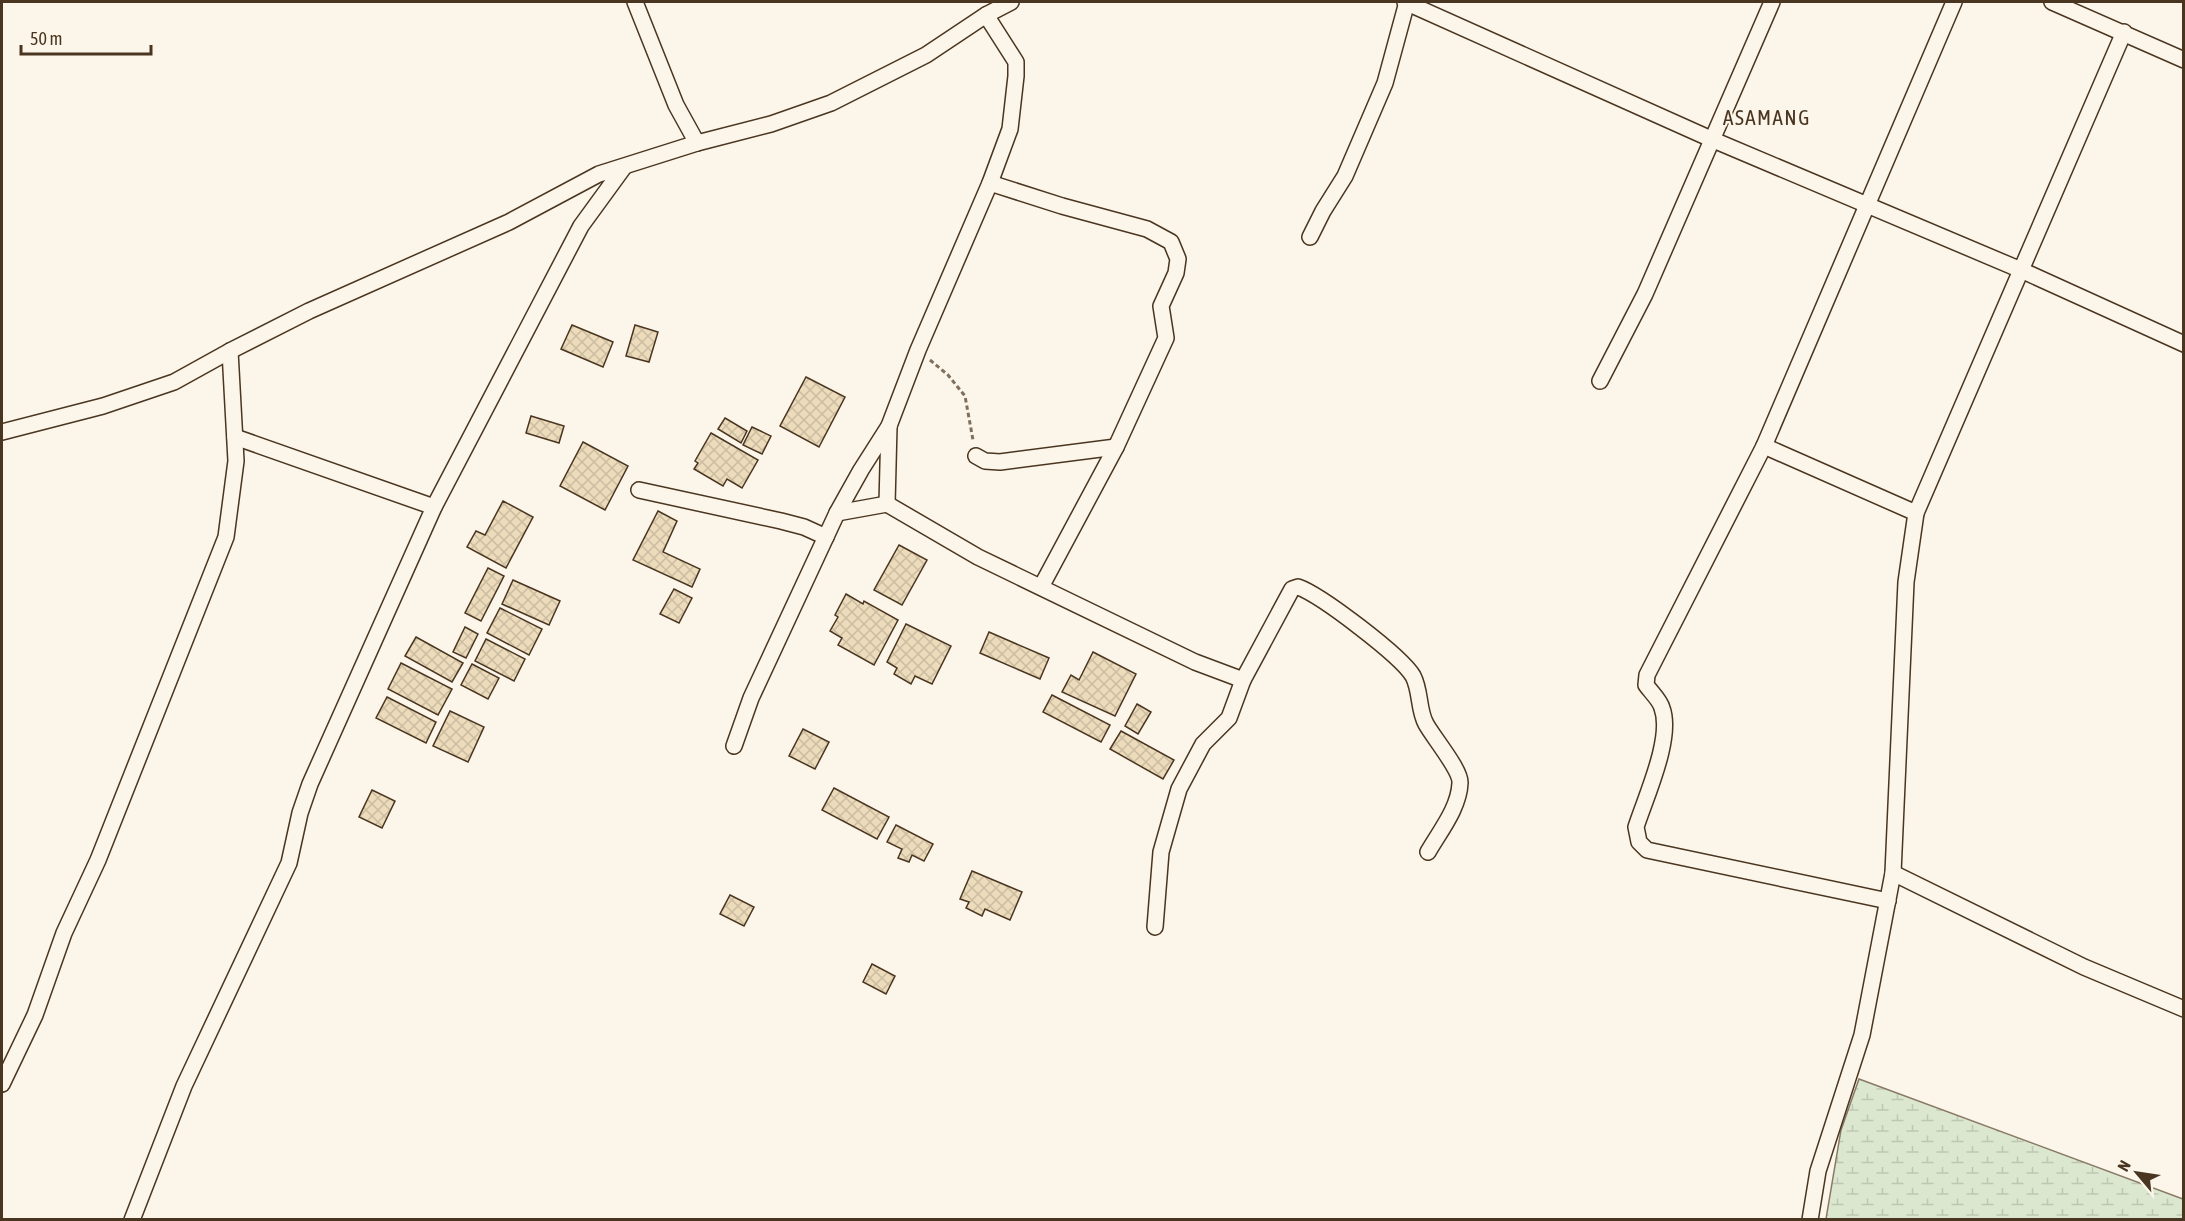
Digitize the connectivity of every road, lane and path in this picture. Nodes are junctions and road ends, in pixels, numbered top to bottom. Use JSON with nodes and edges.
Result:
{"nodes":[{"id":1,"x":635,"y":2,"type":"edge"},
{"id":2,"x":1011,"y":2,"type":"edge"},
{"id":3,"x":1406,"y":2,"type":"edge"},
{"id":4,"x":1772,"y":2,"type":"edge"},
{"id":5,"x":1954,"y":2,"type":"edge"},
{"id":6,"x":2052,"y":2,"type":"edge"},
{"id":7,"x":986,"y":15,"type":"junction"},
{"id":8,"x":2124,"y":32,"type":"junction"},
{"id":9,"x":2184,"y":60,"type":"edge"},
{"id":10,"x":1711,"y":139,"type":"junction"},
{"id":11,"x":697,"y":143,"type":"junction"},
{"id":12,"x":624,"y":167,"type":"junction"},
{"id":13,"x":990,"y":183,"type":"junction"},
{"id":14,"x":1867,"y":205,"type":"junction"},
{"id":15,"x":1310,"y":237,"type":"dead end"},
{"id":16,"x":2021,"y":270,"type":"junction"},
{"id":17,"x":2184,"y":344,"type":"edge"},
{"id":18,"x":918,"y":350,"type":"junction"},
{"id":19,"x":230,"y":351,"type":"junction"},
{"id":20,"x":1600,"y":381,"type":"dead end"},
{"id":21,"x":889,"y":426,"type":"junction"},
{"id":22,"x":2,"y":432,"type":"edge"},
{"id":23,"x":235,"y":437,"type":"junction"},
{"id":24,"x":1764,"y":446,"type":"junction"},
{"id":25,"x":1116,"y":447,"type":"junction"},
{"id":26,"x":976,"y":456,"type":"joint"},
{"id":27,"x":639,"y":490,"type":"dead end"},
{"id":28,"x":887,"y":504,"type":"junction"},
{"id":29,"x":435,"y":507,"type":"junction"},
{"id":30,"x":837,"y":513,"type":"junction"},
{"id":31,"x":1916,"y":513,"type":"junction"},
{"id":32,"x":826,"y":537,"type":"junction"},
{"id":33,"x":1041,"y":587,"type":"junction"},
{"id":34,"x":1243,"y":680,"type":"junction"},
{"id":35,"x":734,"y":746,"type":"dead end"},
{"id":36,"x":1428,"y":852,"type":"dead end"},
{"id":37,"x":1893,"y":873,"type":"junction"},
{"id":38,"x":1888,"y":901,"type":"junction"},
{"id":39,"x":1155,"y":927,"type":"dead end"},
{"id":40,"x":2184,"y":1009,"type":"edge"},
{"id":41,"x":2,"y":1084,"type":"edge"},
{"id":42,"x":132,"y":1220,"type":"edge"},
{"id":43,"x":1810,"y":1220,"type":"edge"}],
"edges":[{"from":1,"to":11,"type":"street"},
{"from":2,"to":7,"type":"street"},
{"from":3,"to":10,"type":"street"},
{"from":3,"to":15,"type":"street"},
{"from":4,"to":10,"type":"street"},
{"from":5,"to":14,"type":"street"},
{"from":6,"to":8,"type":"street"},
{"from":7,"to":11,"type":"street"},
{"from":7,"to":13,"type":"street"},
{"from":8,"to":9,"type":"street"},
{"from":8,"to":16,"type":"street"},
{"from":10,"to":14,"type":"street"},
{"from":10,"to":20,"type":"street"},
{"from":11,"to":12,"type":"street"},
{"from":12,"to":19,"type":"street"},
{"from":12,"to":29,"type":"street"},
{"from":13,"to":18,"type":"street"},
{"from":13,"to":25,"type":"street"},
{"from":14,"to":16,"type":"street"},
{"from":14,"to":24,"type":"street"},
{"from":16,"to":17,"type":"street"},
{"from":16,"to":31,"type":"street"},
{"from":18,"to":21,"type":"street"},
{"from":18,"to":26,"type":"path"},
{"from":19,"to":22,"type":"street"},
{"from":19,"to":23,"type":"street"},
{"from":21,"to":28,"type":"street"},
{"from":21,"to":30,"type":"street"},
{"from":23,"to":29,"type":"street"},
{"from":23,"to":41,"type":"street"},
{"from":24,"to":31,"type":"street"},
{"from":24,"to":38,"type":"street"},
{"from":25,"to":26,"type":"street"},
{"from":25,"to":33,"type":"street"},
{"from":27,"to":32,"type":"street"},
{"from":28,"to":30,"type":"street"},
{"from":28,"to":33,"type":"street"},
{"from":29,"to":42,"type":"street"},
{"from":30,"to":32,"type":"street"},
{"from":31,"to":37,"type":"street"},
{"from":32,"to":35,"type":"street"},
{"from":33,"to":34,"type":"street"},
{"from":34,"to":36,"type":"street"},
{"from":34,"to":39,"type":"street"},
{"from":37,"to":38,"type":"street"},
{"from":37,"to":40,"type":"street"},
{"from":38,"to":43,"type":"street"}]}
